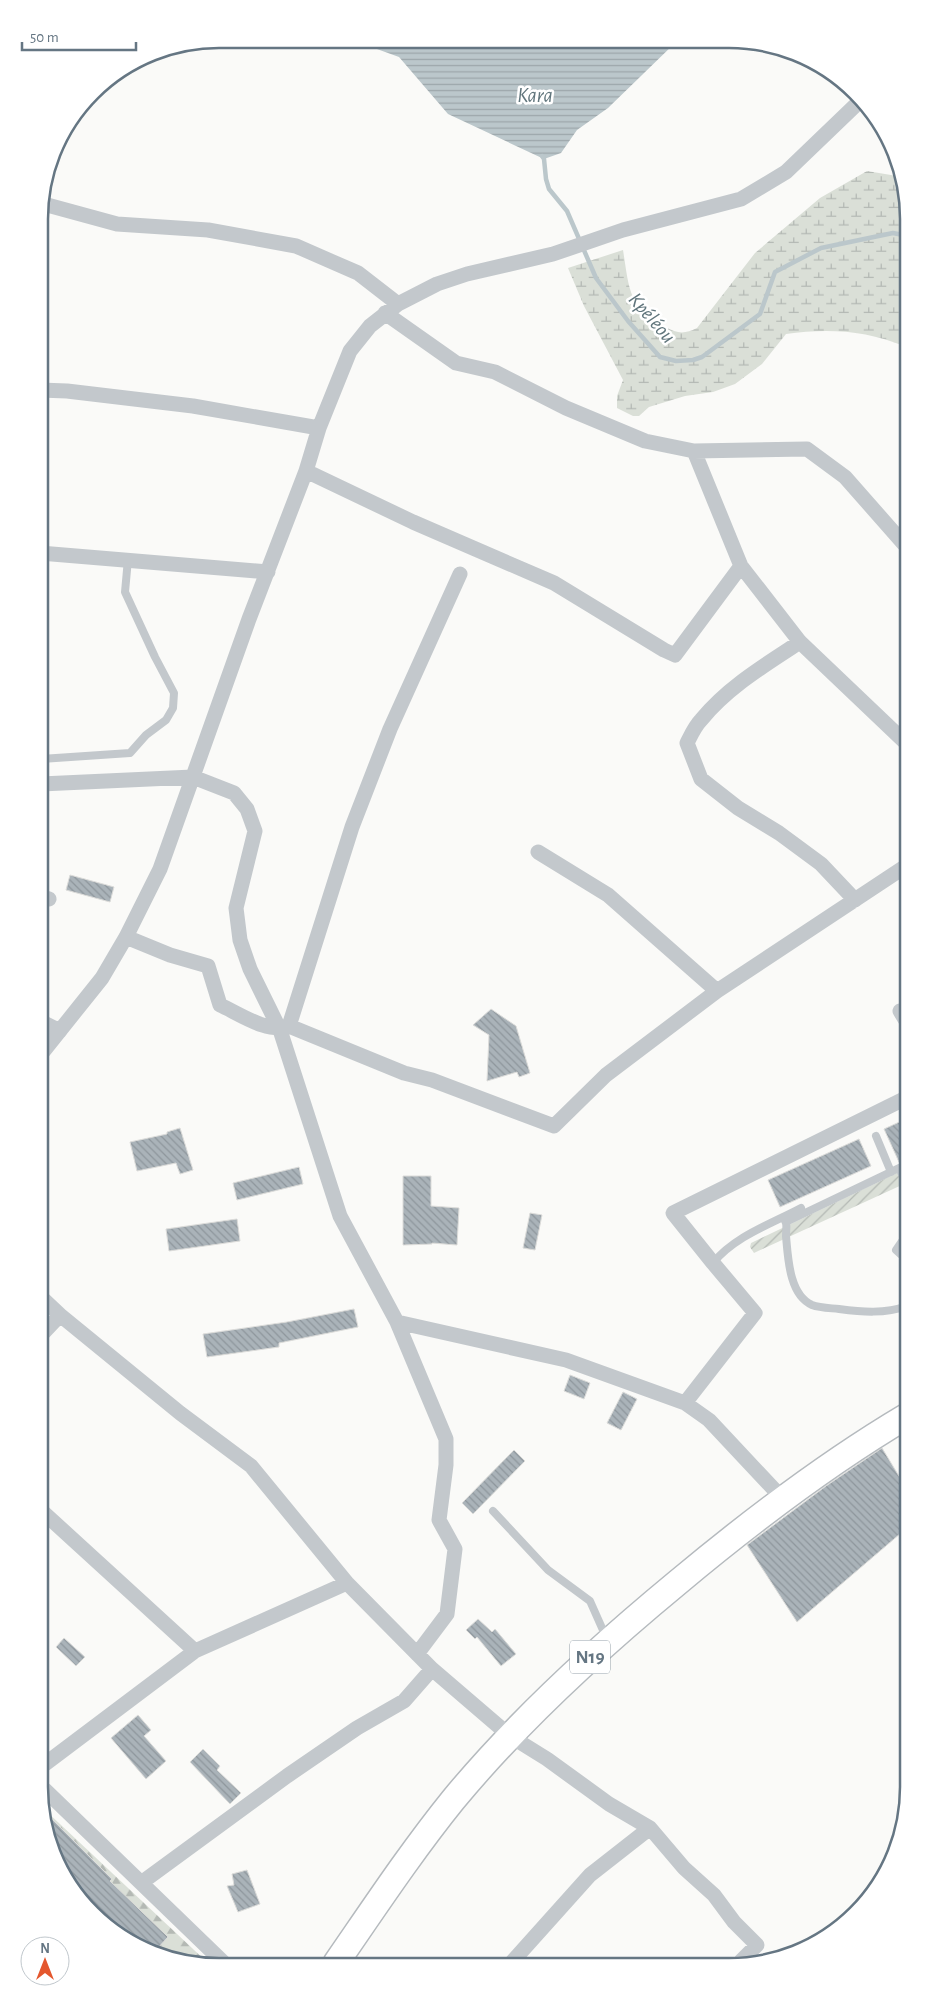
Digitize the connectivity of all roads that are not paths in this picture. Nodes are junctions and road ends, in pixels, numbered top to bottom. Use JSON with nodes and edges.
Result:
{"nodes":[{"id":1,"x":857,"y":105,"type":"edge"},
{"id":2,"x":48,"y":205,"type":"edge"},
{"id":3,"x":398,"y":304,"type":"junction"},
{"id":4,"x":385,"y":313,"type":"junction"},
{"id":5,"x":48,"y":390,"type":"edge"},
{"id":6,"x":319,"y":428,"type":"junction"},
{"id":7,"x":694,"y":452,"type":"junction"},
{"id":8,"x":306,"y":470,"type":"junction"},
{"id":9,"x":900,"y":539,"type":"edge"},
{"id":10,"x":48,"y":554,"type":"edge"},
{"id":11,"x":128,"y":559,"type":"junction"},
{"id":12,"x":741,"y":566,"type":"junction"},
{"id":13,"x":268,"y":572,"type":"junction"},
{"id":14,"x":460,"y":574,"type":"dead end"},
{"id":15,"x":800,"y":642,"type":"junction"},
{"id":16,"x":900,"y":737,"type":"edge"},
{"id":17,"x":48,"y":759,"type":"edge"},
{"id":18,"x":193,"y":777,"type":"junction"},
{"id":19,"x":48,"y":784,"type":"edge"},
{"id":20,"x":538,"y":852,"type":"dead end"},
{"id":21,"x":900,"y":870,"type":"edge"},
{"id":22,"x":855,"y":900,"type":"junction"},
{"id":23,"x":126,"y":937,"type":"junction"},
{"id":24,"x":717,"y":991,"type":"junction"},
{"id":25,"x":48,"y":1025,"type":"edge"},
{"id":26,"x":284,"y":1028,"type":"junction"},
{"id":27,"x":60,"y":1031,"type":"junction"},
{"id":28,"x":48,"y":1046,"type":"edge"},
{"id":29,"x":900,"y":1101,"type":"edge"},
{"id":30,"x":876,"y":1136,"type":"dead end"},
{"id":31,"x":900,"y":1170,"type":"edge"},
{"id":32,"x":891,"y":1172,"type":"junction"},
{"id":33,"x":801,"y":1208,"type":"dead end"},
{"id":34,"x":785,"y":1220,"type":"junction"},
{"id":35,"x":713,"y":1264,"type":"junction"},
{"id":36,"x":48,"y":1304,"type":"edge"},
{"id":37,"x":900,"y":1308,"type":"edge"},
{"id":38,"x":60,"y":1315,"type":"junction"},
{"id":39,"x":398,"y":1322,"type":"junction"},
{"id":40,"x":48,"y":1328,"type":"edge"},
{"id":41,"x":685,"y":1404,"type":"junction"},
{"id":42,"x":900,"y":1421,"type":"edge"},
{"id":43,"x":783,"y":1499,"type":"junction"},
{"id":44,"x":493,"y":1511,"type":"dead end"},
{"id":45,"x":48,"y":1518,"type":"edge"},
{"id":46,"x":347,"y":1583,"type":"junction"},
{"id":47,"x":608,"y":1640,"type":"junction"},
{"id":48,"x":195,"y":1651,"type":"junction"},
{"id":49,"x":417,"y":1654,"type":"junction"},
{"id":50,"x":432,"y":1669,"type":"junction"},
{"id":51,"x":510,"y":1736,"type":"junction"},
{"id":52,"x":48,"y":1762,"type":"edge"},
{"id":53,"x":48,"y":1793,"type":"edge"},
{"id":54,"x":650,"y":1828,"type":"junction"},
{"id":55,"x":142,"y":1883,"type":"junction"},
{"id":56,"x":745,"y":1957,"type":"edge"},
{"id":57,"x":219,"y":1958,"type":"edge"},
{"id":58,"x":339,"y":1958,"type":"edge"},
{"id":59,"x":516,"y":1958,"type":"edge"}],
"edges":[{"from":1,"to":3,"type":"street"},
{"from":2,"to":3,"type":"street"},
{"from":3,"to":4,"type":"street"},
{"from":4,"to":6,"type":"street"},
{"from":4,"to":7,"type":"street"},
{"from":5,"to":6,"type":"street"},
{"from":6,"to":8,"type":"street"},
{"from":7,"to":9,"type":"street"},
{"from":7,"to":12,"type":"street"},
{"from":8,"to":12,"type":"street"},
{"from":8,"to":13,"type":"street"},
{"from":10,"to":11,"type":"street"},
{"from":11,"to":13,"type":"street"},
{"from":11,"to":17,"type":"lane"},
{"from":12,"to":15,"type":"street"},
{"from":13,"to":18,"type":"street"},
{"from":14,"to":26,"type":"street"},
{"from":15,"to":16,"type":"street"},
{"from":15,"to":22,"type":"street"},
{"from":18,"to":19,"type":"street"},
{"from":18,"to":23,"type":"street"},
{"from":18,"to":26,"type":"street"},
{"from":20,"to":24,"type":"street"},
{"from":21,"to":22,"type":"street"},
{"from":22,"to":24,"type":"street"},
{"from":23,"to":26,"type":"street"},
{"from":23,"to":27,"type":"street"},
{"from":24,"to":26,"type":"street"},
{"from":25,"to":27,"type":"street"},
{"from":26,"to":39,"type":"street"},
{"from":27,"to":28,"type":"street"},
{"from":29,"to":35,"type":"street"},
{"from":30,"to":32,"type":"lane"},
{"from":31,"to":32,"type":"lane"},
{"from":32,"to":34,"type":"lane"},
{"from":33,"to":34,"type":"lane"},
{"from":34,"to":35,"type":"lane"},
{"from":34,"to":37,"type":"lane"},
{"from":35,"to":41,"type":"street"},
{"from":36,"to":38,"type":"street"},
{"from":38,"to":40,"type":"street"},
{"from":38,"to":46,"type":"street"},
{"from":39,"to":41,"type":"street"},
{"from":39,"to":49,"type":"street"},
{"from":41,"to":43,"type":"street"},
{"from":42,"to":43,"type":"main road","number":"N19"},
{"from":43,"to":47,"type":"main road","number":"N19"},
{"from":44,"to":47,"type":"lane"},
{"from":45,"to":48,"type":"street"},
{"from":46,"to":48,"type":"street"},
{"from":46,"to":49,"type":"street"},
{"from":47,"to":51,"type":"main road","number":"N19"},
{"from":48,"to":52,"type":"street"},
{"from":49,"to":50,"type":"street"},
{"from":50,"to":51,"type":"street"},
{"from":50,"to":55,"type":"street"},
{"from":51,"to":54,"type":"street"},
{"from":51,"to":58,"type":"main road","number":"N19"},
{"from":53,"to":55,"type":"street"},
{"from":54,"to":56,"type":"street"},
{"from":54,"to":59,"type":"street"},
{"from":55,"to":57,"type":"street"}]}
